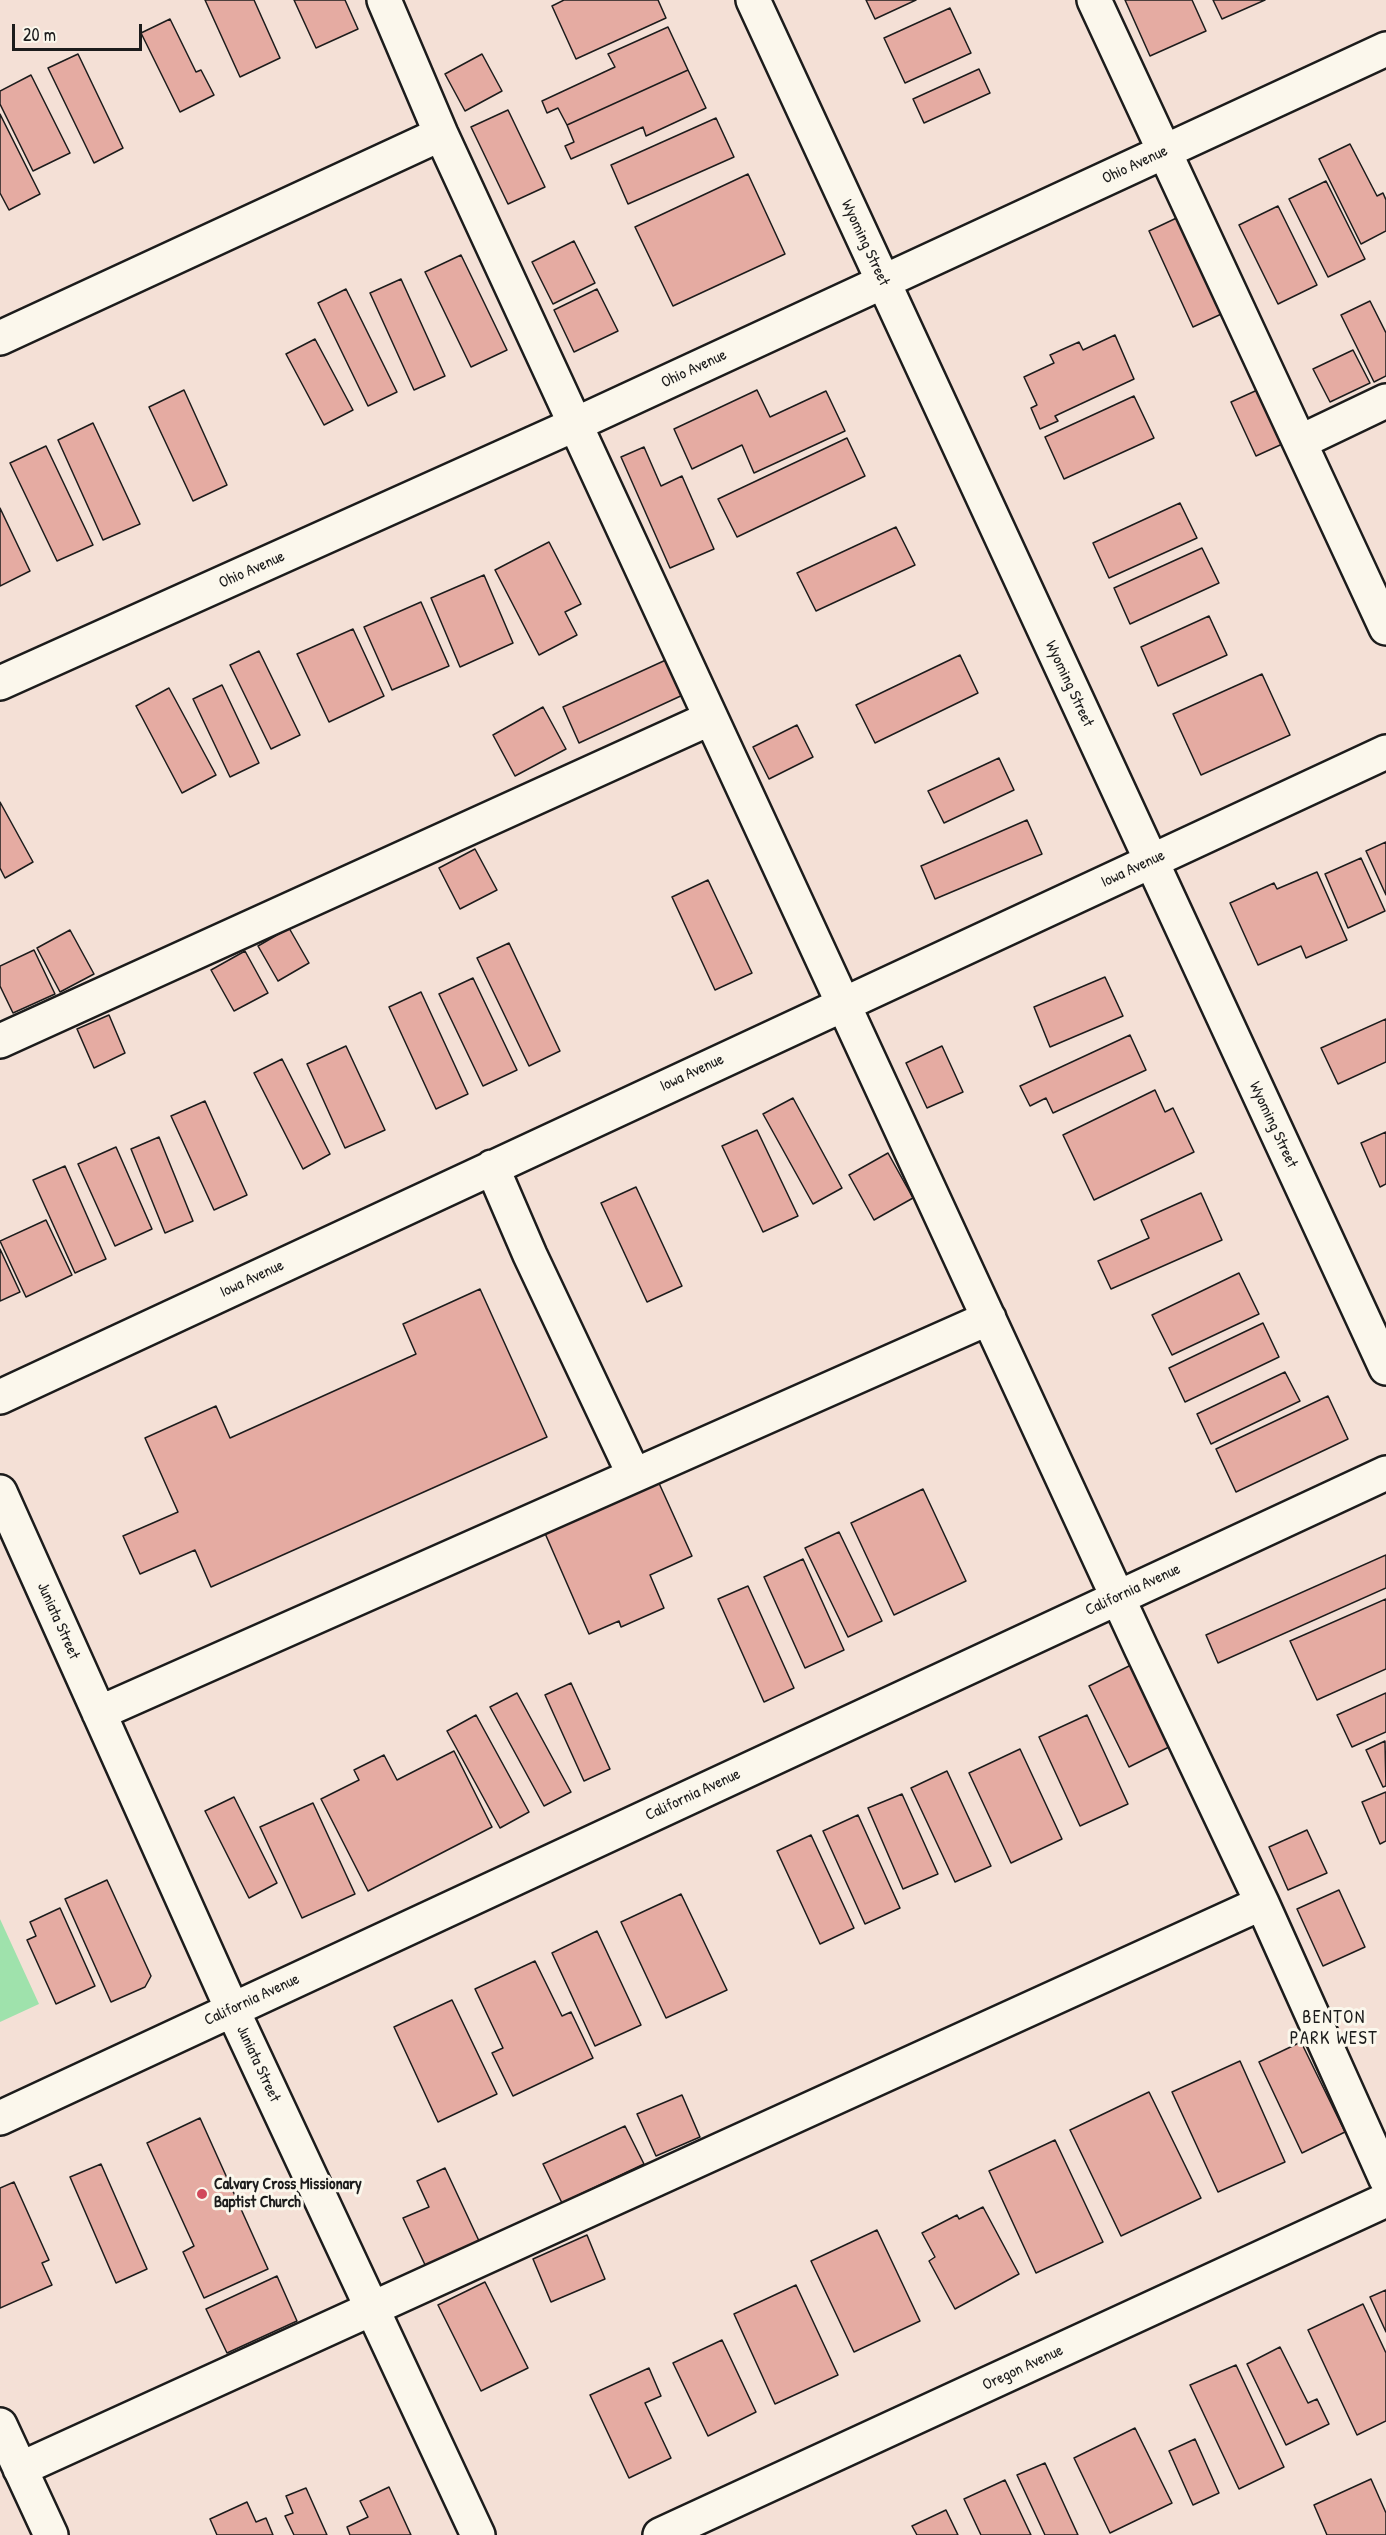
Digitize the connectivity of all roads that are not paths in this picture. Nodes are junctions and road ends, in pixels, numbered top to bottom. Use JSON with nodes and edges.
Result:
{"nodes":[{"id":1,"x":384,"y":0,"type":"edge"},
{"id":2,"x":753,"y":0,"type":"edge"},
{"id":3,"x":1094,"y":0,"type":"edge"},
{"id":4,"x":1386,"y":49,"type":"edge"},
{"id":5,"x":441,"y":134,"type":"junction"},
{"id":6,"x":1165,"y":151,"type":"junction"},
{"id":7,"x":883,"y":282,"type":"junction"},
{"id":8,"x":0,"y":338,"type":"edge"},
{"id":9,"x":1386,"y":401,"type":"edge"},
{"id":10,"x":576,"y":424,"type":"junction"},
{"id":11,"x":1300,"y":442,"type":"junction"},
{"id":12,"x":1386,"y":628,"type":"edge"},
{"id":13,"x":0,"y":683,"type":"edge"},
{"id":14,"x":711,"y":718,"type":"junction"},
{"id":15,"x":1386,"y":752,"type":"edge"},
{"id":16,"x":1151,"y":861,"type":"junction"},
{"id":17,"x":843,"y":1003,"type":"junction"},
{"id":18,"x":0,"y":1041,"type":"edge"},
{"id":19,"x":492,"y":1167,"type":"junction"},
{"id":20,"x":989,"y":1318,"type":"junction"},
{"id":21,"x":1386,"y":1368,"type":"edge"},
{"id":22,"x":0,"y":1397,"type":"edge"},
{"id":23,"x":1386,"y":1473,"type":"edge"},
{"id":24,"x":634,"y":1475,"type":"junction"},
{"id":25,"x":0,"y":1492,"type":"edge"},
{"id":26,"x":1118,"y":1597,"type":"junction"},
{"id":27,"x":99,"y":1713,"type":"junction"},
{"id":28,"x":1263,"y":1903,"type":"junction"},
{"id":29,"x":232,"y":2009,"type":"junction"},
{"id":30,"x":0,"y":2118,"type":"edge"},
{"id":31,"x":1386,"y":2179,"type":"edge"},
{"id":32,"x":1386,"y":2200,"type":"edge"},
{"id":33,"x":372,"y":2309,"type":"junction"},
{"id":34,"x":0,"y":2425,"type":"edge"},
{"id":35,"x":20,"y":2469,"type":"junction"},
{"id":36,"x":51,"y":2535,"type":"edge"},
{"id":37,"x":478,"y":2535,"type":"edge"},
{"id":38,"x":660,"y":2535,"type":"edge"}],
"edges":[{"from":1,"to":5,"type":"street"},
{"from":2,"to":7,"type":"street","name":"Wyoming Street"},
{"from":3,"to":6,"type":"street"},
{"from":4,"to":6,"type":"street","name":"Ohio Avenue"},
{"from":5,"to":8,"type":"street"},
{"from":5,"to":10,"type":"street"},
{"from":6,"to":7,"type":"street","name":"Ohio Avenue"},
{"from":6,"to":11,"type":"street"},
{"from":7,"to":10,"type":"street","name":"Ohio Avenue"},
{"from":7,"to":16,"type":"street","name":"Wyoming Street"},
{"from":9,"to":11,"type":"street"},
{"from":10,"to":13,"type":"street","name":"Ohio Avenue"},
{"from":10,"to":14,"type":"street"},
{"from":11,"to":12,"type":"street"},
{"from":14,"to":17,"type":"street"},
{"from":14,"to":18,"type":"street"},
{"from":15,"to":16,"type":"street","name":"Iowa Avenue"},
{"from":16,"to":17,"type":"street","name":"Iowa Avenue"},
{"from":16,"to":21,"type":"street","name":"Wyoming Street"},
{"from":17,"to":19,"type":"street","name":"Iowa Avenue"},
{"from":17,"to":20,"type":"street"},
{"from":19,"to":22,"type":"street","name":"Iowa Avenue"},
{"from":19,"to":24,"type":"street"},
{"from":20,"to":24,"type":"street"},
{"from":20,"to":26,"type":"street"},
{"from":23,"to":26,"type":"street","name":"California Avenue"},
{"from":24,"to":27,"type":"street"},
{"from":25,"to":27,"type":"street","name":"Juniata Street"},
{"from":26,"to":28,"type":"street"},
{"from":26,"to":29,"type":"street","name":"California Avenue"},
{"from":27,"to":29,"type":"street","name":"Juniata Street"},
{"from":28,"to":31,"type":"street"},
{"from":28,"to":33,"type":"street"},
{"from":29,"to":30,"type":"street","name":"California Avenue"},
{"from":29,"to":33,"type":"street","name":"Juniata Street"},
{"from":32,"to":38,"type":"street","name":"Oregon Avenue"},
{"from":33,"to":35,"type":"street"},
{"from":33,"to":37,"type":"street","name":"Juniata Street"},
{"from":34,"to":35,"type":"street"},
{"from":35,"to":36,"type":"street"}]}
